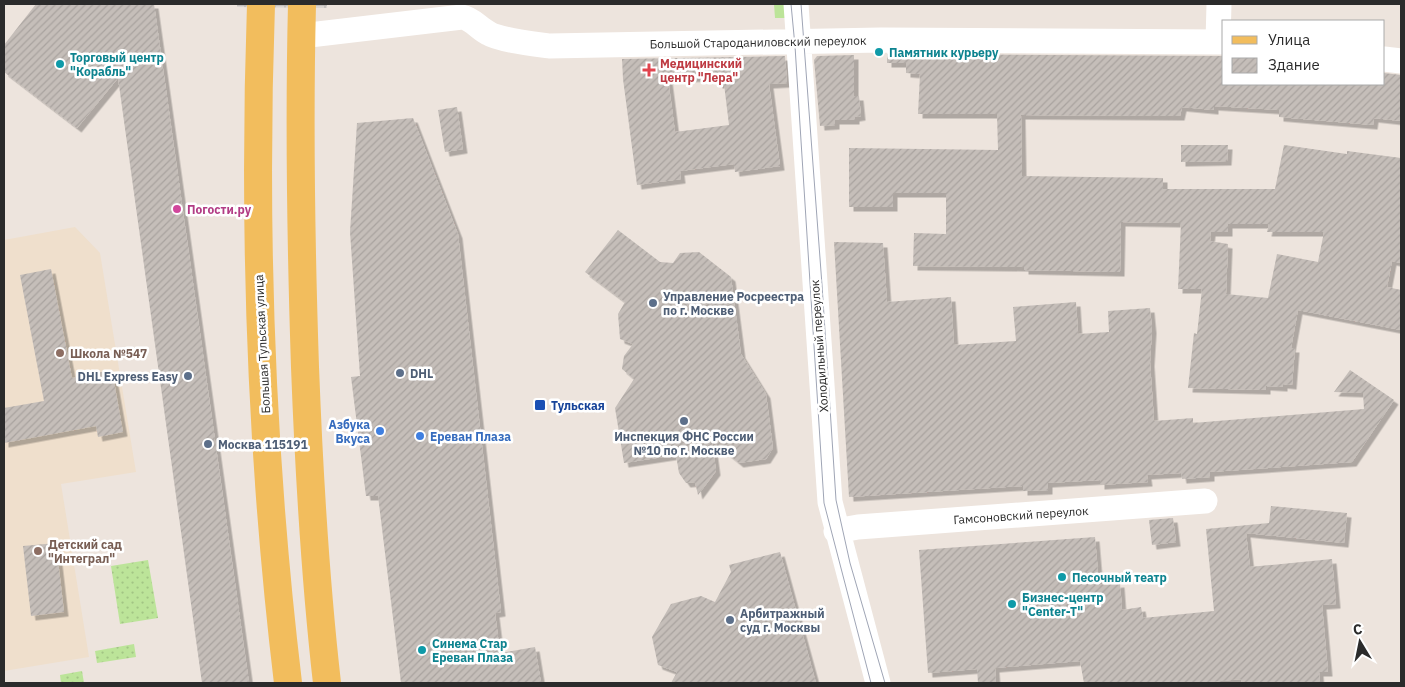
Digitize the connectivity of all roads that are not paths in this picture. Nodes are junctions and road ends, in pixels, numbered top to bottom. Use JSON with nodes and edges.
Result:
{"nodes":[{"id":1,"x":261,"y":4,"type":"edge"},
{"id":2,"x":302,"y":4,"type":"edge"},
{"id":3,"x":796,"y":4,"type":"edge"},
{"id":4,"x":1219,"y":4,"type":"edge"},
{"id":5,"x":301,"y":36,"type":"junction"},
{"id":6,"x":799,"y":42,"type":"junction"},
{"id":7,"x":1221,"y":42,"type":"edge"},
{"id":8,"x":1385,"y":59,"type":"edge"},
{"id":9,"x":1401,"y":61,"type":"edge"},
{"id":10,"x":1205,"y":501,"type":"dead end"},
{"id":11,"x":836,"y":531,"type":"junction"},
{"id":12,"x":323,"y":645,"type":"junction"},
{"id":13,"x":288,"y":683,"type":"edge"},
{"id":14,"x":327,"y":683,"type":"edge"},
{"id":15,"x":344,"y":683,"type":"edge"},
{"id":16,"x":878,"y":683,"type":"edge"}],
"edges":[{"from":1,"to":13,"type":"main road","name":"Большая Тульская улица"},
{"from":2,"to":5,"type":"main road"},
{"from":3,"to":6,"type":"street","name":"Холодильный переулок"},
{"from":4,"to":7,"type":"street"},
{"from":5,"to":6,"type":"street","name":"Большой Староданиловский переулок"},
{"from":5,"to":12,"type":"main road"},
{"from":6,"to":7,"type":"street","name":"Большой Староданиловский переулок"},
{"from":6,"to":11,"type":"street","name":"Холодильный переулок"},
{"from":8,"to":9,"type":"street"},
{"from":10,"to":11,"type":"street","name":"Гамсоновский переулок"},
{"from":11,"to":16,"type":"street","name":"Холодильный переулок"},
{"from":12,"to":14,"type":"main road"},
{"from":12,"to":15,"type":"main road"}]}
